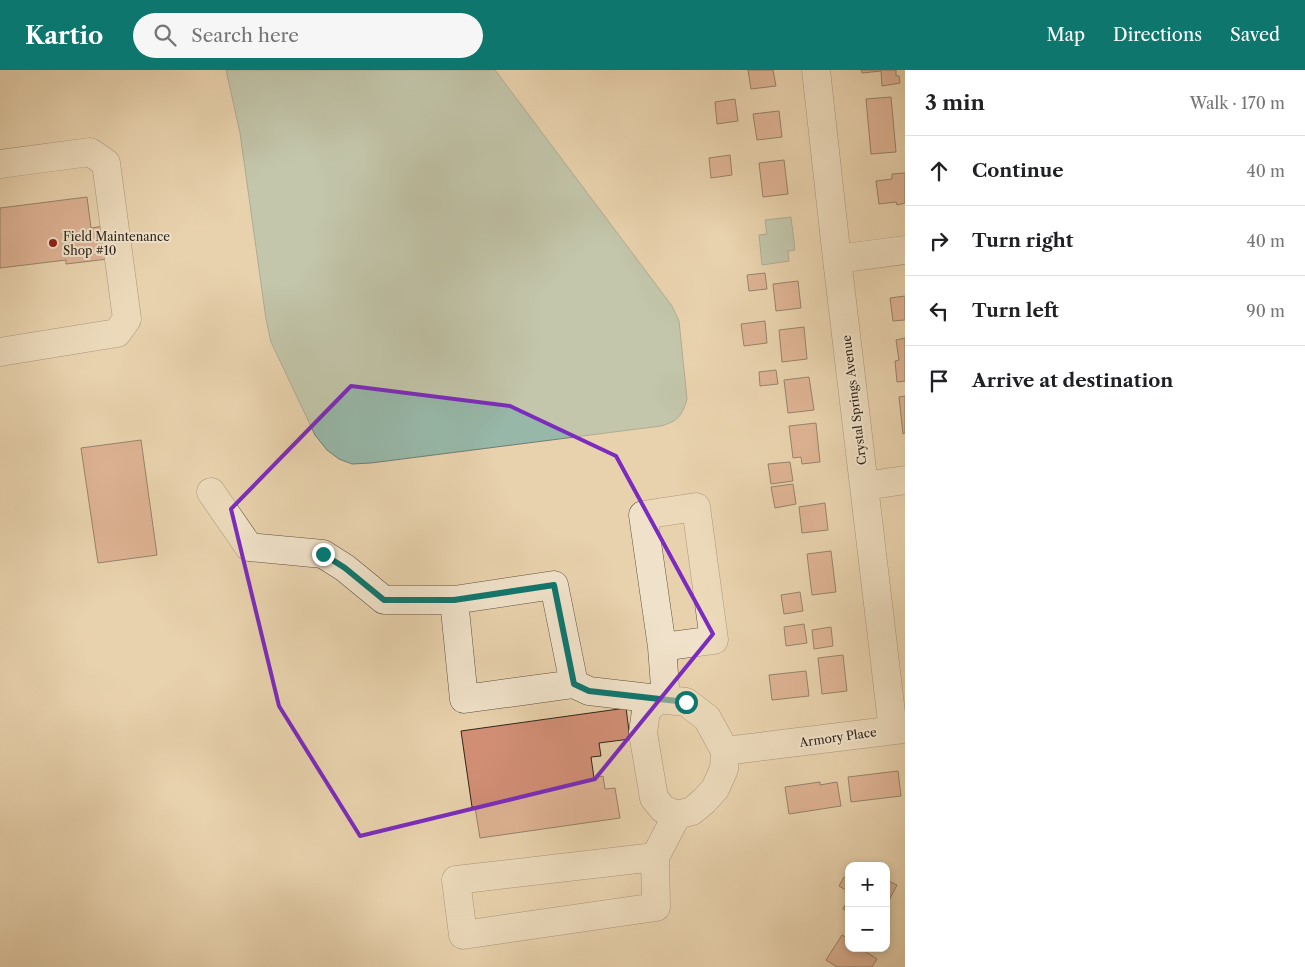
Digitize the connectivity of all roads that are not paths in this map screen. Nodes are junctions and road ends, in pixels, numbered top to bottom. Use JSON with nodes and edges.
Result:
{"nodes":[{"id":1,"x":816,"y":70,"type":"edge"},
{"id":2,"x":0,"y":164,"type":"edge"},
{"id":3,"x":905,"y":250,"type":"edge"},
{"id":4,"x":837,"y":259,"type":"junction"},
{"id":5,"x":0,"y":352,"type":"edge"},
{"id":6,"x":905,"y":480,"type":"edge"},
{"id":7,"x":864,"y":486,"type":"junction"},
{"id":8,"x":212,"y":492,"type":"dead end"},
{"id":9,"x":454,"y":600,"type":"junction"},
{"id":10,"x":662,"y":647,"type":"junction"},
{"id":11,"x":574,"y":684,"type":"junction"},
{"id":12,"x":662,"y":699,"type":"junction"},
{"id":13,"x":899,"y":729,"type":"edge"},
{"id":14,"x":725,"y":751,"type":"junction"},
{"id":15,"x":677,"y":815,"type":"junction"},
{"id":16,"x":654,"y":857,"type":"junction"}],
"edges":[{"from":1,"to":4,"type":"street","name":"Crystal Springs Avenue"},
{"from":2,"to":5,"type":"street"},
{"from":3,"to":4,"type":"street"},
{"from":4,"to":7,"type":"street","name":"Crystal Springs Avenue"},
{"from":6,"to":7,"type":"street"},
{"from":7,"to":13,"type":"street","name":"Crystal Springs Avenue"},
{"from":8,"to":9,"type":"street"},
{"from":9,"to":11,"type":"street"},
{"from":9,"to":11,"type":"street"},
{"from":10,"to":10,"type":"street"},
{"from":10,"to":12,"type":"street"},
{"from":11,"to":12,"type":"street"},
{"from":12,"to":14,"type":"street"},
{"from":12,"to":15,"type":"street"},
{"from":13,"to":14,"type":"street","name":"Armory Place"},
{"from":14,"to":15,"type":"street"},
{"from":15,"to":16,"type":"street"},
{"from":16,"to":16,"type":"street"}]}
